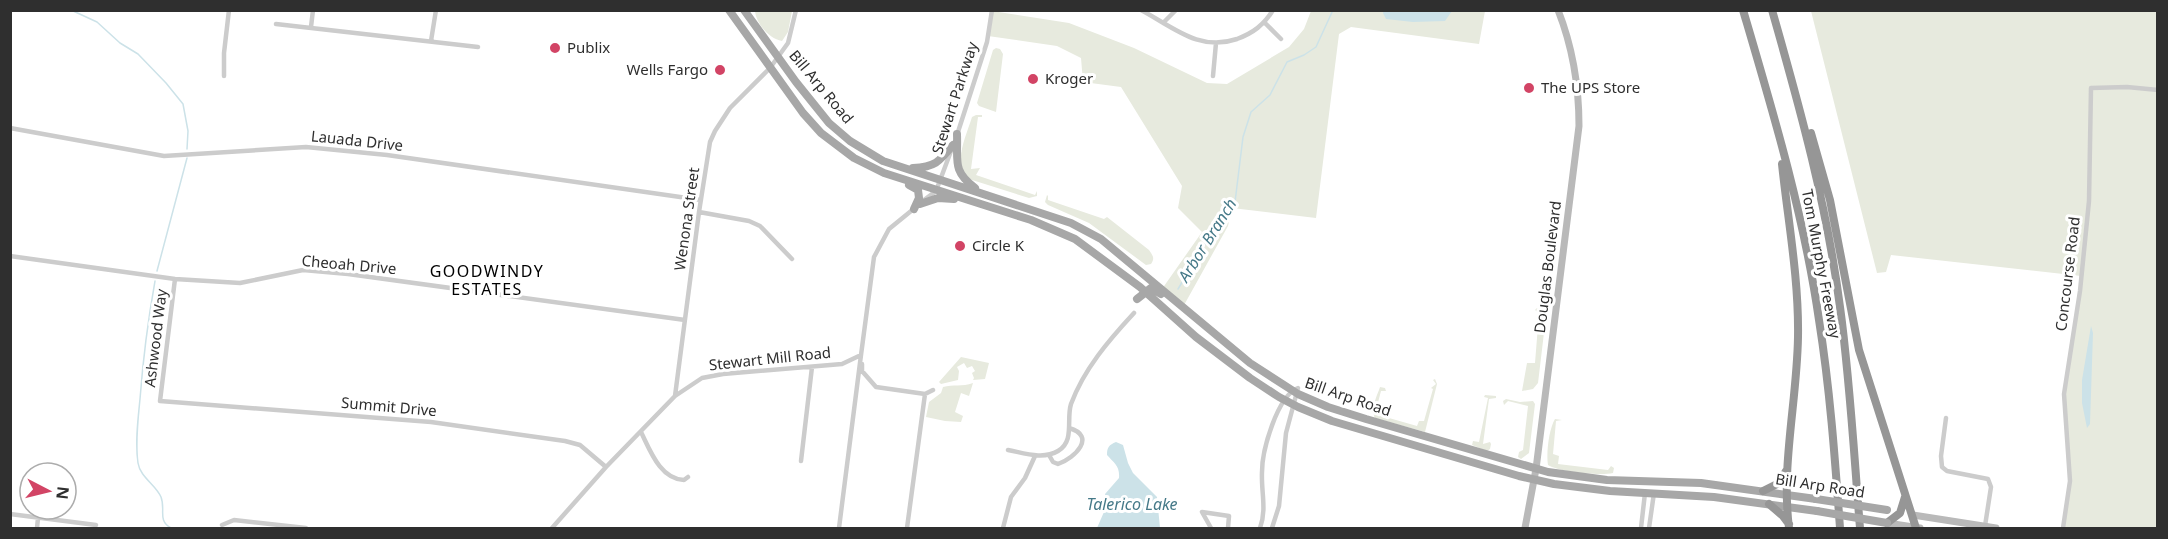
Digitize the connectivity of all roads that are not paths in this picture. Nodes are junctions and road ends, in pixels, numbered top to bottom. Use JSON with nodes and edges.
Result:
{"nodes":[{"id":1,"x":229,"y":10,"type":"edge"},
{"id":2,"x":313,"y":10,"type":"edge"},
{"id":3,"x":436,"y":10,"type":"edge"},
{"id":4,"x":729,"y":10,"type":"edge"},
{"id":5,"x":744,"y":10,"type":"edge"},
{"id":6,"x":796,"y":10,"type":"edge"},
{"id":7,"x":992,"y":10,"type":"edge"},
{"id":8,"x":1141,"y":10,"type":"edge"},
{"id":9,"x":1176,"y":10,"type":"edge"},
{"id":10,"x":1273,"y":10,"type":"edge"},
{"id":11,"x":1558,"y":10,"type":"edge"},
{"id":12,"x":1743,"y":10,"type":"edge"},
{"id":13,"x":1772,"y":10,"type":"edge"},
{"id":14,"x":1163,"y":23,"type":"junction"},
{"id":15,"x":1265,"y":23,"type":"junction"},
{"id":16,"x":276,"y":24,"type":"dead end"},
{"id":17,"x":311,"y":27,"type":"junction"},
{"id":18,"x":1281,"y":39,"type":"dead end"},
{"id":19,"x":431,"y":41,"type":"junction"},
{"id":20,"x":1216,"y":44,"type":"junction"},
{"id":21,"x":478,"y":47,"type":"dead end"},
{"id":22,"x":778,"y":57,"type":"junction"},
{"id":23,"x":770,"y":68,"type":"junction"},
{"id":24,"x":224,"y":76,"type":"dead end"},
{"id":25,"x":1213,"y":76,"type":"dead end"},
{"id":26,"x":2157,"y":90,"type":"edge"},
{"id":27,"x":1803,"y":118,"type":"junction"},
{"id":28,"x":10,"y":128,"type":"edge"},
{"id":29,"x":957,"y":134,"type":"junction"},
{"id":30,"x":1779,"y":136,"type":"junction"},
{"id":31,"x":953,"y":145,"type":"junction"},
{"id":32,"x":907,"y":169,"type":"junction"},
{"id":33,"x":884,"y":173,"type":"junction"},
{"id":34,"x":940,"y":179,"type":"junction"},
{"id":35,"x":936,"y":191,"type":"junction"},
{"id":36,"x":981,"y":193,"type":"junction"},
{"id":37,"x":963,"y":199,"type":"junction"},
{"id":38,"x":701,"y":200,"type":"junction"},
{"id":39,"x":917,"y":206,"type":"junction"},
{"id":40,"x":699,"y":212,"type":"junction"},
{"id":41,"x":10,"y":256,"type":"edge"},
{"id":42,"x":792,"y":259,"type":"dead end"},
{"id":43,"x":175,"y":279,"type":"junction"},
{"id":44,"x":1145,"y":292,"type":"junction"},
{"id":45,"x":1137,"y":299,"type":"dead end"},
{"id":46,"x":1176,"y":301,"type":"junction"},
{"id":47,"x":1134,"y":313,"type":"dead end"},
{"id":48,"x":685,"y":320,"type":"junction"},
{"id":49,"x":861,"y":355,"type":"junction"},
{"id":50,"x":812,"y":368,"type":"junction"},
{"id":51,"x":933,"y":390,"type":"dead end"},
{"id":52,"x":1295,"y":392,"type":"junction"},
{"id":53,"x":925,"y":394,"type":"junction"},
{"id":54,"x":675,"y":396,"type":"junction"},
{"id":55,"x":160,"y":401,"type":"joint"},
{"id":56,"x":1289,"y":403,"type":"junction"},
{"id":57,"x":1946,"y":418,"type":"dead end"},
{"id":58,"x":1069,"y":428,"type":"junction"},
{"id":59,"x":641,"y":432,"type":"junction"},
{"id":60,"x":1008,"y":450,"type":"dead end"},
{"id":61,"x":1049,"y":455,"type":"junction"},
{"id":62,"x":1035,"y":456,"type":"junction"},
{"id":63,"x":801,"y":461,"type":"dead end"},
{"id":64,"x":1788,"y":465,"type":"junction"},
{"id":65,"x":606,"y":467,"type":"junction"},
{"id":66,"x":1536,"y":469,"type":"junction"},
{"id":67,"x":688,"y":477,"type":"dead end"},
{"id":68,"x":1534,"y":480,"type":"junction"},
{"id":69,"x":1763,"y":491,"type":"junction"},
{"id":70,"x":1645,"y":492,"type":"junction"},
{"id":71,"x":1654,"y":493,"type":"junction"},
{"id":72,"x":1787,"y":495,"type":"junction"},
{"id":73,"x":1905,"y":496,"type":"junction"},
{"id":74,"x":1769,"y":504,"type":"junction"},
{"id":75,"x":1789,"y":507,"type":"junction"},
{"id":76,"x":1900,"y":513,"type":"junction"},
{"id":77,"x":1913,"y":515,"type":"junction"},
{"id":78,"x":63,"y":521,"type":"edge"},
{"id":79,"x":1887,"y":522,"type":"junction"},
{"id":80,"x":96,"y":525,"type":"dead end"},
{"id":81,"x":222,"y":525,"type":"dead end"},
{"id":82,"x":255,"y":525,"type":"edge"},
{"id":83,"x":1789,"y":526,"type":"edge"},
{"id":84,"x":1984,"y":526,"type":"junction"},
{"id":85,"x":306,"y":528,"type":"edge"},
{"id":86,"x":552,"y":528,"type":"edge"},
{"id":87,"x":839,"y":528,"type":"edge"},
{"id":88,"x":907,"y":528,"type":"edge"},
{"id":89,"x":1003,"y":528,"type":"edge"},
{"id":90,"x":1211,"y":528,"type":"edge"},
{"id":91,"x":1228,"y":528,"type":"edge"},
{"id":92,"x":1260,"y":528,"type":"edge"},
{"id":93,"x":1272,"y":528,"type":"edge"},
{"id":94,"x":1525,"y":528,"type":"edge"},
{"id":95,"x":1641,"y":528,"type":"edge"},
{"id":96,"x":1649,"y":528,"type":"edge"},
{"id":97,"x":1840,"y":528,"type":"edge"},
{"id":98,"x":1860,"y":528,"type":"edge"},
{"id":99,"x":1918,"y":528,"type":"edge"},
{"id":100,"x":1996,"y":528,"type":"edge"},
{"id":101,"x":2063,"y":528,"type":"edge"}],
"edges":[{"from":1,"to":24,"type":"street"},
{"from":2,"to":17,"type":"street"},
{"from":3,"to":19,"type":"street"},
{"from":4,"to":23,"type":"main road","name":"Bill Arp Road"},
{"from":5,"to":22,"type":"main road","name":"Bill Arp Road"},
{"from":6,"to":22,"type":"street","name":"Wenona Street"},
{"from":7,"to":29,"type":"street","name":"Stewart Parkway"},
{"from":8,"to":14,"type":"street"},
{"from":9,"to":14,"type":"street"},
{"from":10,"to":15,"type":"street"},
{"from":11,"to":66,"type":"main road","name":"Douglas Boulevard"},
{"from":12,"to":30,"type":"highway","name":"Tom Murphy Freeway"},
{"from":13,"to":27,"type":"highway","name":"Tom Murphy Freeway"},
{"from":14,"to":20,"type":"street"},
{"from":15,"to":18,"type":"street"},
{"from":15,"to":20,"type":"street"},
{"from":16,"to":17,"type":"street"},
{"from":17,"to":19,"type":"street"},
{"from":19,"to":21,"type":"street"},
{"from":20,"to":25,"type":"street"},
{"from":22,"to":23,"type":"street","name":"Wenona Street"},
{"from":22,"to":32,"type":"main road","name":"Bill Arp Road"},
{"from":23,"to":33,"type":"main road","name":"Bill Arp Road"},
{"from":23,"to":38,"type":"street","name":"Wenona Street"},
{"from":26,"to":101,"type":"street","name":"Concourse Road"},
{"from":27,"to":73,"type":"highway"},
{"from":27,"to":98,"type":"highway","name":"Tom Murphy Freeway"},
{"from":28,"to":38,"type":"street","name":"Lauada Drive"},
{"from":29,"to":31,"type":"street","name":"Stewart Parkway"},
{"from":29,"to":36,"type":"main road"},
{"from":30,"to":64,"type":"highway"},
{"from":30,"to":97,"type":"highway","name":"Tom Murphy Freeway"},
{"from":31,"to":32,"type":"main road"},
{"from":31,"to":34,"type":"street","name":"Stewart Parkway"},
{"from":32,"to":34,"type":"main road","name":"Bill Arp Road"},
{"from":33,"to":35,"type":"main road","name":"Bill Arp Road"},
{"from":33,"to":39,"type":"main road"},
{"from":34,"to":35,"type":"street","name":"Stewart Parkway"},
{"from":34,"to":36,"type":"main road","name":"Bill Arp Road"},
{"from":35,"to":37,"type":"main road","name":"Bill Arp Road"},
{"from":35,"to":39,"type":"street"},
{"from":36,"to":46,"type":"main road","name":"Bill Arp Road"},
{"from":37,"to":39,"type":"main road"},
{"from":37,"to":44,"type":"main road","name":"Bill Arp Road"},
{"from":38,"to":40,"type":"street","name":"Wenona Street"},
{"from":39,"to":49,"type":"street"},
{"from":40,"to":42,"type":"street"},
{"from":40,"to":48,"type":"street","name":"Wenona Street"},
{"from":41,"to":43,"type":"street","name":"Cheoah Drive"},
{"from":43,"to":48,"type":"street","name":"Cheoah Drive"},
{"from":43,"to":55,"type":"street","name":"Ashwood Way"},
{"from":44,"to":45,"type":"main road"},
{"from":44,"to":46,"type":"main road"},
{"from":44,"to":56,"type":"main road","name":"Bill Arp Road"},
{"from":46,"to":52,"type":"main road","name":"Bill Arp Road"},
{"from":47,"to":58,"type":"street"},
{"from":48,"to":54,"type":"street","name":"Wenona Street"},
{"from":49,"to":50,"type":"street","name":"Stewart Mill Road"},
{"from":49,"to":53,"type":"street"},
{"from":49,"to":87,"type":"street"},
{"from":50,"to":54,"type":"street","name":"Stewart Mill Road"},
{"from":50,"to":63,"type":"street"},
{"from":51,"to":53,"type":"street"},
{"from":52,"to":56,"type":"street"},
{"from":52,"to":66,"type":"main road","name":"Bill Arp Road"},
{"from":53,"to":88,"type":"street"},
{"from":54,"to":59,"type":"street","name":"Stewart Mill Road"},
{"from":55,"to":65,"type":"street","name":"Summit Drive"},
{"from":56,"to":68,"type":"main road","name":"Bill Arp Road"},
{"from":56,"to":92,"type":"street"},
{"from":56,"to":93,"type":"street"},
{"from":57,"to":84,"type":"street"},
{"from":58,"to":61,"type":"street"},
{"from":58,"to":61,"type":"street"},
{"from":59,"to":65,"type":"street","name":"Stewart Mill Road"},
{"from":59,"to":67,"type":"street"},
{"from":60,"to":62,"type":"street"},
{"from":61,"to":62,"type":"street"},
{"from":62,"to":89,"type":"street"},
{"from":64,"to":69,"type":"highway"},
{"from":64,"to":72,"type":"highway"},
{"from":65,"to":86,"type":"street","name":"Stewart Mill Road"},
{"from":66,"to":68,"type":"main road","name":"Douglas Boulevard"},
{"from":66,"to":69,"type":"main road","name":"Bill Arp Road"},
{"from":68,"to":70,"type":"main road","name":"Bill Arp Road"},
{"from":68,"to":94,"type":"main road","name":"Douglas Boulevard"},
{"from":69,"to":72,"type":"main road","name":"Bill Arp Road"},
{"from":70,"to":71,"type":"main road","name":"Bill Arp Road"},
{"from":70,"to":95,"type":"street"},
{"from":71,"to":74,"type":"main road","name":"Bill Arp Road"},
{"from":71,"to":96,"type":"street"},
{"from":72,"to":75,"type":"highway"},
{"from":72,"to":76,"type":"main road","name":"Bill Arp Road","bridge":true},
{"from":73,"to":76,"type":"highway"},
{"from":73,"to":77,"type":"highway"},
{"from":74,"to":75,"type":"main road","name":"Bill Arp Road"},
{"from":74,"to":83,"type":"highway"},
{"from":75,"to":79,"type":"main road","name":"Bill Arp Road","bridge":true},
{"from":75,"to":83,"type":"highway"},
{"from":76,"to":77,"type":"main road","name":"Bill Arp Road"},
{"from":76,"to":79,"type":"highway"},
{"from":77,"to":84,"type":"main road","name":"Bill Arp Road"},
{"from":77,"to":99,"type":"highway"},
{"from":78,"to":80,"type":"street"},
{"from":79,"to":99,"type":"main road","name":"Bill Arp Road"},
{"from":81,"to":82,"type":"street"},
{"from":82,"to":85,"type":"street"},
{"from":84,"to":100,"type":"main road","name":"Bill Arp Road"},
{"from":90,"to":91,"type":"street"}]}
